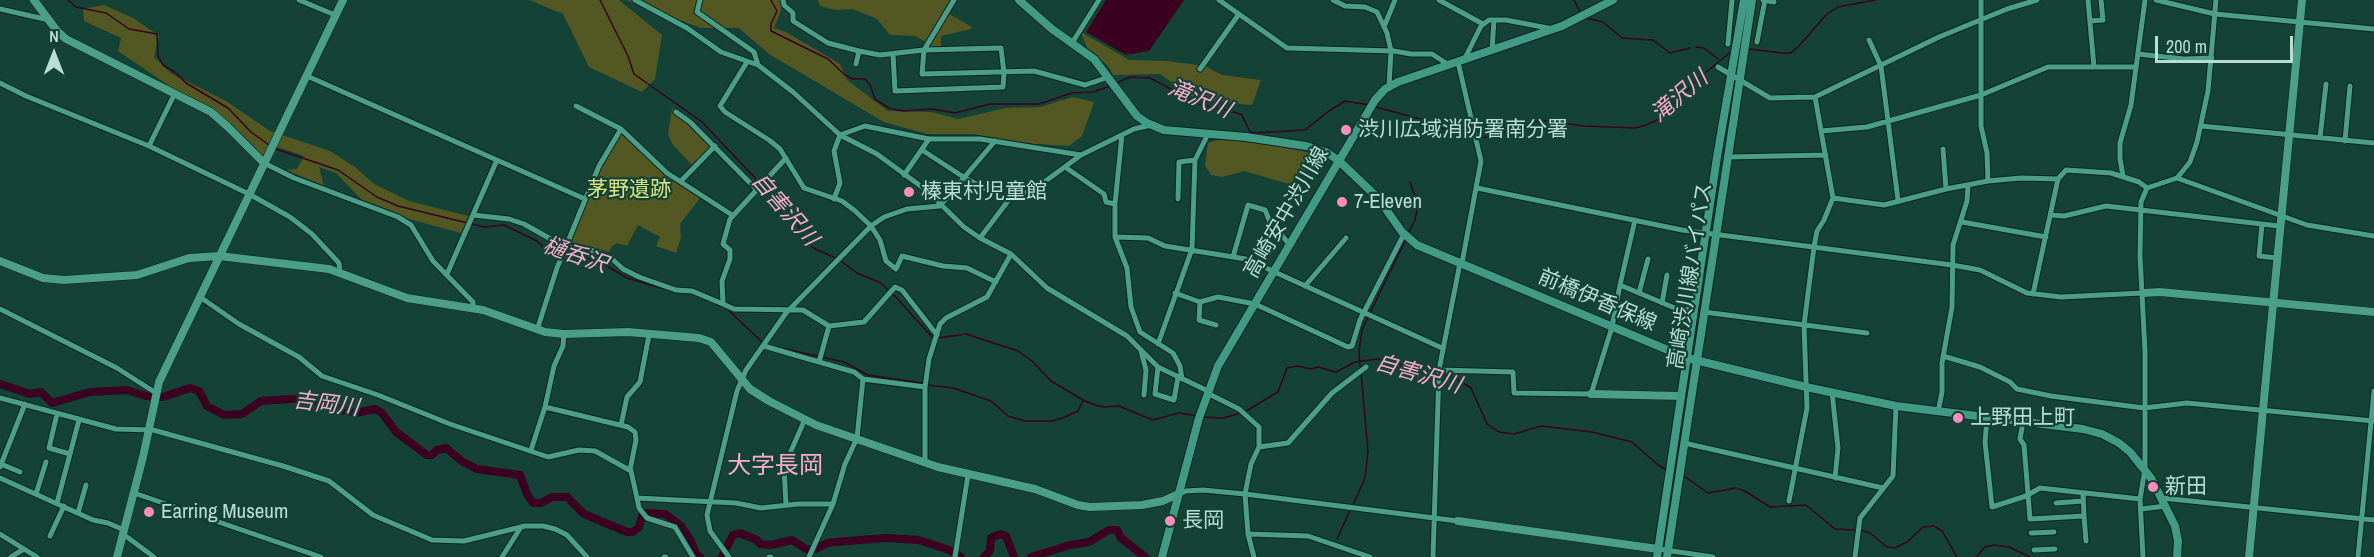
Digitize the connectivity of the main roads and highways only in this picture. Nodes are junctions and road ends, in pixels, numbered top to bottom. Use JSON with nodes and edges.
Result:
{"nodes":[{"id":1,"x":1019,"y":0,"type":"edge"},
{"id":2,"x":1613,"y":0,"type":"edge"},
{"id":3,"x":1744,"y":0,"type":"edge"},
{"id":4,"x":1752,"y":0,"type":"edge"},
{"id":5,"x":1742,"y":38,"type":"junction"},
{"id":6,"x":1739,"y":54,"type":"junction"},
{"id":7,"x":1338,"y":160,"type":"junction"},
{"id":8,"x":1710,"y":233,"type":"junction"},
{"id":9,"x":1699,"y":311,"type":"junction"},
{"id":10,"x":1687,"y":358,"type":"junction"},
{"id":11,"x":1696,"y":361,"type":"junction"},
{"id":12,"x":1657,"y":553,"type":"edge"},
{"id":13,"x":1667,"y":554,"type":"edge"},
{"id":14,"x":1163,"y":556,"type":"edge"},
{"id":15,"x":2177,"y":557,"type":"edge"}],
"edges":[{"from":1,"to":7,"type":"main road","name":"前橋伊香保線"},
{"from":2,"to":7,"type":"main road","name":"高崎安中渋川線"},
{"from":3,"to":5,"type":"main road","name":"高崎渋川線バイパス"},
{"from":4,"to":5,"type":"main road","name":"高崎渋川線バイパス"},
{"from":5,"to":6,"type":"main road","name":"高崎渋川線バイパス"},
{"from":6,"to":8,"type":"main road","name":"高崎渋川線バイパス"},
{"from":6,"to":8,"type":"main road","name":"高崎渋川線バイパス"},
{"from":7,"to":10,"type":"main road","name":"前橋伊香保線"},
{"from":7,"to":14,"type":"main road","name":"高崎安中渋川線"},
{"from":8,"to":9,"type":"main road","name":"高崎渋川線バイパス"},
{"from":9,"to":10,"type":"main road","name":"高崎渋川線バイパス"},
{"from":9,"to":11,"type":"main road","name":"高崎渋川線バイパス"},
{"from":10,"to":11,"type":"main road","name":"前橋伊香保線"},
{"from":10,"to":12,"type":"main road","name":"高崎渋川線バイパス"},
{"from":11,"to":13,"type":"main road","name":"高崎渋川線バイパス"},
{"from":11,"to":15,"type":"main road","name":"前橋伊香保線"}]}
